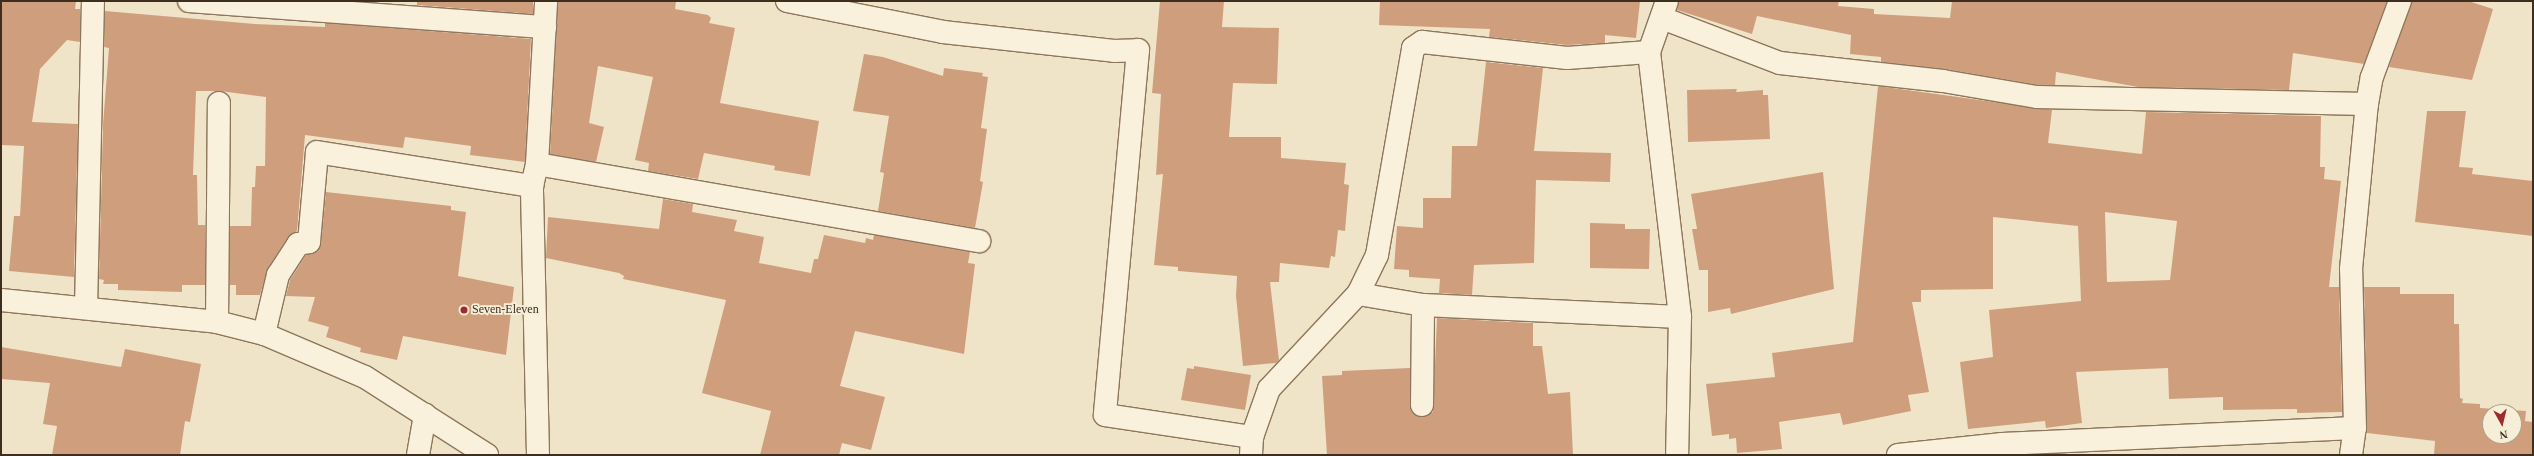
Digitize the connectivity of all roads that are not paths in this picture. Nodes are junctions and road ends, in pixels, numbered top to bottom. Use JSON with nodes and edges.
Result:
{"nodes":[{"id":1,"x":93,"y":1,"type":"edge"},
{"id":2,"x":188,"y":1,"type":"edge"},
{"id":3,"x":546,"y":1,"type":"edge"},
{"id":4,"x":787,"y":1,"type":"edge"},
{"id":5,"x":2400,"y":1,"type":"edge"},
{"id":6,"x":1664,"y":9,"type":"edge"},
{"id":7,"x":546,"y":27,"type":"junction"},
{"id":8,"x":1649,"y":52,"type":"junction"},
{"id":9,"x":219,"y":104,"type":"dead end"},
{"id":10,"x":2367,"y":104,"type":"junction"},
{"id":11,"x":537,"y":164,"type":"junction"},
{"id":12,"x":532,"y":186,"type":"junction"},
{"id":13,"x":979,"y":241,"type":"dead end"},
{"id":14,"x":1358,"y":294,"type":"junction"},
{"id":15,"x":1,"y":300,"type":"edge"},
{"id":16,"x":1423,"y":305,"type":"junction"},
{"id":17,"x":86,"y":308,"type":"junction"},
{"id":18,"x":1680,"y":317,"type":"junction"},
{"id":19,"x":217,"y":322,"type":"junction"},
{"id":20,"x":264,"y":334,"type":"junction"},
{"id":21,"x":1422,"y":405,"type":"dead end"},
{"id":22,"x":425,"y":415,"type":"junction"},
{"id":23,"x":2355,"y":428,"type":"junction"},
{"id":24,"x":1251,"y":446,"type":"edge"},
{"id":25,"x":418,"y":455,"type":"edge"},
{"id":26,"x":487,"y":455,"type":"edge"},
{"id":27,"x":538,"y":455,"type":"edge"},
{"id":28,"x":1677,"y":455,"type":"edge"},
{"id":29,"x":1898,"y":455,"type":"edge"},
{"id":30,"x":2351,"y":455,"type":"edge"}],
"edges":[{"from":1,"to":17,"type":"street"},
{"from":2,"to":7,"type":"street"},
{"from":3,"to":7,"type":"street"},
{"from":4,"to":24,"type":"street"},
{"from":5,"to":10,"type":"street"},
{"from":6,"to":8,"type":"street"},
{"from":6,"to":10,"type":"street"},
{"from":7,"to":11,"type":"street"},
{"from":8,"to":14,"type":"street"},
{"from":8,"to":18,"type":"street"},
{"from":9,"to":19,"type":"street"},
{"from":10,"to":23,"type":"street"},
{"from":11,"to":12,"type":"street"},
{"from":11,"to":13,"type":"street"},
{"from":12,"to":20,"type":"street"},
{"from":12,"to":27,"type":"street"},
{"from":14,"to":16,"type":"street"},
{"from":14,"to":24,"type":"street"},
{"from":15,"to":17,"type":"street"},
{"from":16,"to":18,"type":"street"},
{"from":16,"to":21,"type":"street"},
{"from":17,"to":19,"type":"street"},
{"from":18,"to":28,"type":"street"},
{"from":19,"to":20,"type":"street"},
{"from":20,"to":22,"type":"street"},
{"from":22,"to":25,"type":"street"},
{"from":22,"to":26,"type":"street"},
{"from":23,"to":29,"type":"street"},
{"from":23,"to":30,"type":"street"}]}
